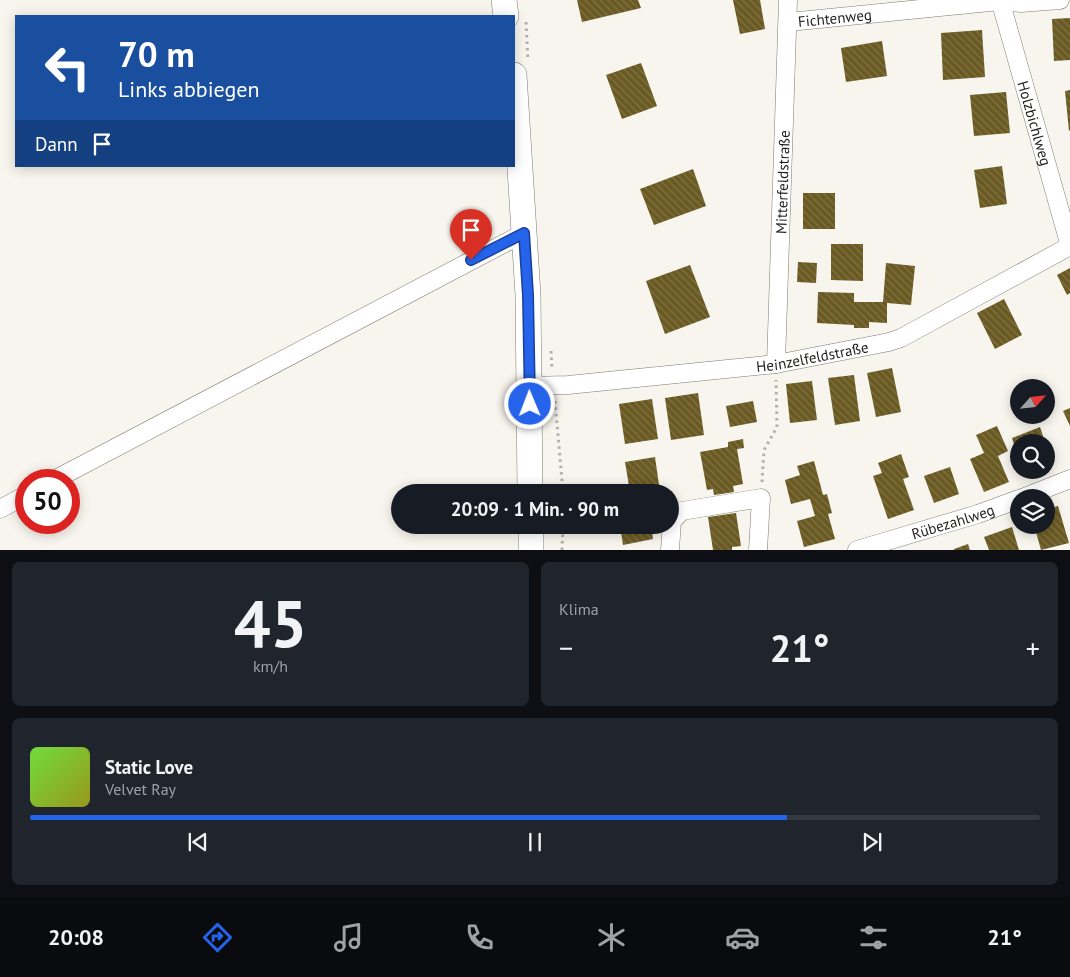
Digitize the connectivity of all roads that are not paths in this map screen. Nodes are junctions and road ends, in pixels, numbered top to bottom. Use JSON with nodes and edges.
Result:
{"nodes":[{"id":1,"x":504,"y":0,"type":"edge"},
{"id":2,"x":788,"y":0,"type":"edge"},
{"id":3,"x":1060,"y":0,"type":"edge"},
{"id":4,"x":1000,"y":1,"type":"edge"},
{"id":5,"x":506,"y":15,"type":"edge"},
{"id":6,"x":789,"y":22,"type":"junction"},
{"id":7,"x":515,"y":91,"type":"edge"},
{"id":8,"x":524,"y":233,"type":"junction"},
{"id":9,"x":1070,"y":246,"type":"edge"},
{"id":10,"x":776,"y":364,"type":"junction"},
{"id":11,"x":530,"y":386,"type":"junction"},
{"id":12,"x":75,"y":469,"type":"edge"},
{"id":13,"x":1070,"y":479,"type":"edge"},
{"id":14,"x":530,"y":484,"type":"edge"},
{"id":15,"x":1044,"y":489,"type":"edge"},
{"id":16,"x":15,"y":501,"type":"edge"},
{"id":17,"x":1010,"y":502,"type":"edge"},
{"id":18,"x":0,"y":509,"type":"edge"},
{"id":19,"x":530,"y":534,"type":"edge"},
{"id":20,"x":531,"y":550,"type":"edge"},
{"id":21,"x":670,"y":550,"type":"edge"},
{"id":22,"x":758,"y":550,"type":"edge"},
{"id":23,"x":857,"y":550,"type":"edge"}],
"edges":[{"from":1,"to":5,"type":"main road"},
{"from":2,"to":6,"type":"street","name":"Mitterfeldstraße"},
{"from":3,"to":4,"type":"street","name":"Fichtenweg"},
{"from":4,"to":6,"type":"street","name":"Fichtenweg"},
{"from":4,"to":9,"type":"street","name":"Holzbichlweg"},
{"from":6,"to":10,"type":"street","name":"Mitterfeldstraße"},
{"from":7,"to":8,"type":"main road"},
{"from":8,"to":11,"type":"main road"},
{"from":8,"to":12,"type":"street"},
{"from":9,"to":10,"type":"street","name":"Heinzelfeldstraße"},
{"from":10,"to":11,"type":"street","name":"Heinzelfeldstraße"},
{"from":11,"to":14,"type":"main road"},
{"from":13,"to":15,"type":"street","name":"Rübezahlweg"},
{"from":16,"to":18,"type":"street"},
{"from":17,"to":23,"type":"street","name":"Rübezahlweg"},
{"from":19,"to":20,"type":"main road"},
{"from":21,"to":22,"type":"street"}]}
